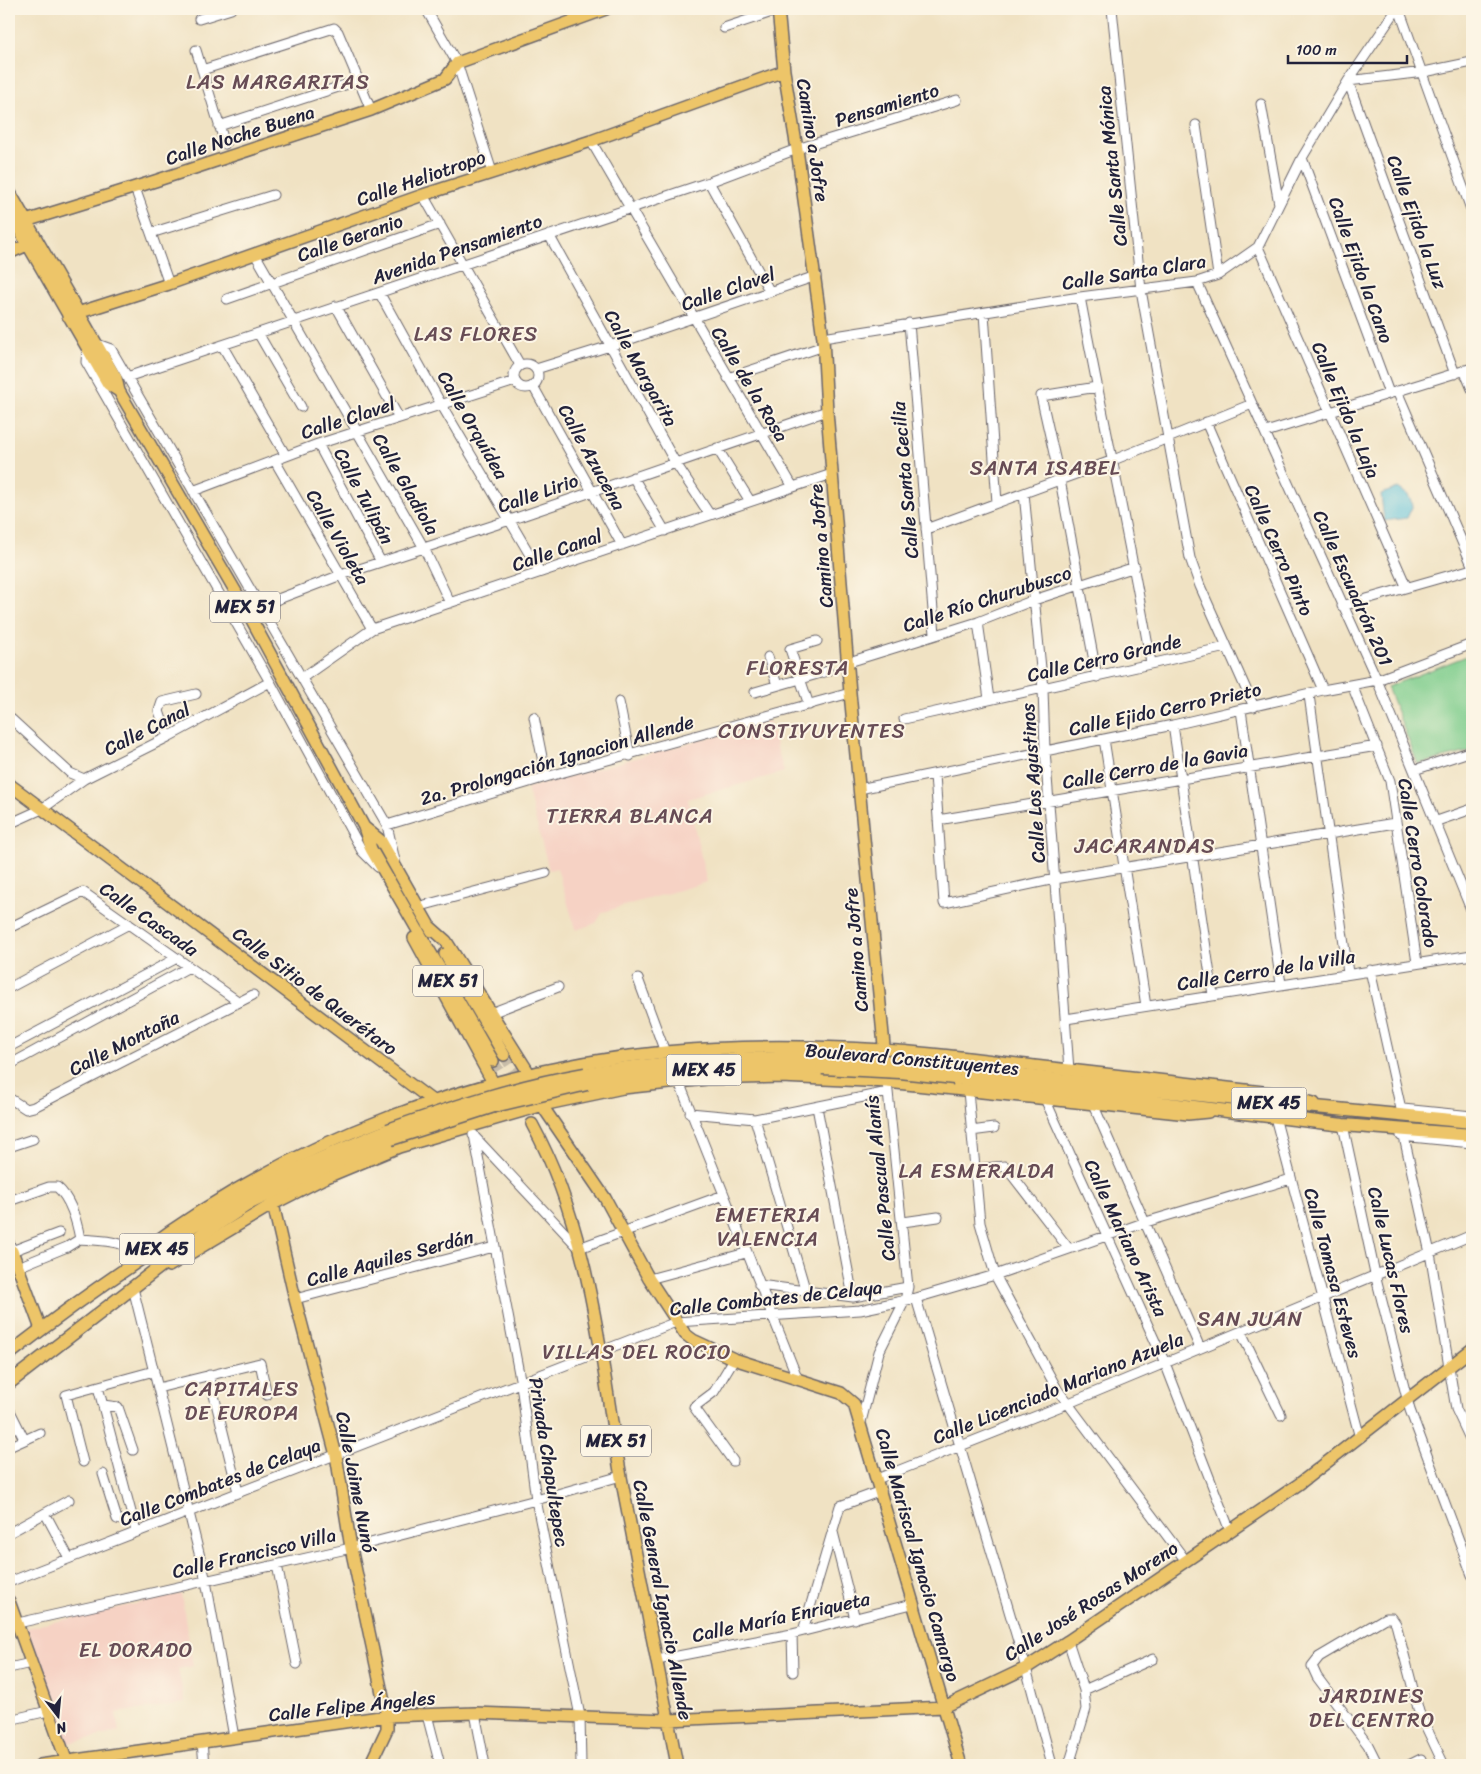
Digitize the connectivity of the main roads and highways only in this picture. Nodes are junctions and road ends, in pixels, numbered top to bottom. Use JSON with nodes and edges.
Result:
{"nodes":[{"id":1,"x":606,"y":9,"type":"edge"},
{"id":2,"x":778,"y":9,"type":"edge"},
{"id":3,"x":590,"y":11,"type":"edge"},
{"id":4,"x":784,"y":71,"type":"junction"},
{"id":5,"x":9,"y":191,"type":"edge"},
{"id":6,"x":9,"y":212,"type":"edge"},
{"id":7,"x":21,"y":222,"type":"junction"},
{"id":8,"x":27,"y":245,"type":"junction"},
{"id":9,"x":9,"y":253,"type":"edge"},
{"id":10,"x":73,"y":314,"type":"junction"},
{"id":11,"x":9,"y":784,"type":"edge"},
{"id":12,"x":364,"y":826,"type":"junction"},
{"id":13,"x":402,"y":900,"type":"junction"},
{"id":14,"x":428,"y":925,"type":"junction"},
{"id":15,"x":884,"y":1050,"type":"junction"},
{"id":16,"x":504,"y":1055,"type":"tunnel mouth"},
{"id":17,"x":493,"y":1061,"type":"tunnel mouth"},
{"id":18,"x":530,"y":1074,"type":"junction"},
{"id":19,"x":1066,"y":1080,"type":"junction"},
{"id":20,"x":493,"y":1084,"type":"junction"},
{"id":21,"x":887,"y":1087,"type":"junction"},
{"id":22,"x":434,"y":1102,"type":"junction"},
{"id":23,"x":546,"y":1107,"type":"junction"},
{"id":24,"x":1231,"y":1110,"type":"junction"},
{"id":25,"x":512,"y":1113,"type":"junction"},
{"id":26,"x":1472,"y":1122,"type":"edge"},
{"id":27,"x":532,"y":1124,"type":"dead end"},
{"id":28,"x":470,"y":1131,"type":"junction"},
{"id":29,"x":1472,"y":1134,"type":"edge"},
{"id":30,"x":317,"y":1165,"type":"junction"},
{"id":31,"x":273,"y":1204,"type":"junction"},
{"id":32,"x":10,"y":1248,"type":"edge"},
{"id":33,"x":139,"y":1257,"type":"junction"},
{"id":34,"x":13,"y":1269,"type":"edge"},
{"id":35,"x":134,"y":1288,"type":"junction"},
{"id":36,"x":41,"y":1329,"type":"junction"},
{"id":37,"x":1472,"y":1349,"type":"edge"},
{"id":38,"x":9,"y":1354,"type":"edge"},
{"id":39,"x":9,"y":1383,"type":"edge"},
{"id":40,"x":9,"y":1601,"type":"edge"},
{"id":41,"x":13,"y":1624,"type":"edge"},
{"id":42,"x":944,"y":1707,"type":"junction"},
{"id":43,"x":387,"y":1716,"type":"junction"},
{"id":44,"x":669,"y":1720,"type":"junction"},
{"id":45,"x":67,"y":1763,"type":"edge"},
{"id":46,"x":40,"y":1765,"type":"edge"},
{"id":47,"x":370,"y":1765,"type":"edge"},
{"id":48,"x":677,"y":1765,"type":"edge"},
{"id":49,"x":961,"y":1765,"type":"edge"}],
"edges":[{"from":1,"to":3,"type":"main road","name":"Calle Noche Buena"},
{"from":2,"to":4,"type":"main road","name":"Camino a Jofre"},
{"from":3,"to":7,"type":"main road","name":"Calle Noche Buena"},
{"from":4,"to":10,"type":"main road","name":"Calle Heliotropo"},
{"from":4,"to":15,"type":"main road","name":"Camino a Jofre"},
{"from":5,"to":7,"type":"main road","number":"MEX 51"},
{"from":6,"to":7,"type":"main road","number":"MEX 51"},
{"from":7,"to":8,"type":"main road","number":"MEX 51"},
{"from":7,"to":10,"type":"main road","number":"MEX 51"},
{"from":8,"to":9,"type":"main road"},
{"from":8,"to":10,"type":"main road","number":"MEX 51"},
{"from":10,"to":12,"type":"main road","number":"MEX 51"},
{"from":11,"to":22,"type":"main road","name":"Calle Sitio de Querétaro"},
{"from":12,"to":13,"type":"main road","number":"MEX 51"},
{"from":12,"to":14,"type":"main road","number":"MEX 51"},
{"from":13,"to":17,"type":"main road","number":"MEX 51"},
{"from":13,"to":20,"type":"main road"},
{"from":14,"to":16,"type":"main road","number":"MEX 51"},
{"from":14,"to":18,"type":"main road"},
{"from":15,"to":18,"type":"main road"},
{"from":15,"to":19,"type":"main road"},
{"from":15,"to":21,"type":"main road","name":"Camino a Jofre"},
{"from":18,"to":20,"type":"main road"},
{"from":18,"to":23,"type":"main road"},
{"from":19,"to":24,"type":"highway","name":"Boulevard Constituyentes","number":"MEX 45"},
{"from":19,"to":26,"type":"highway","name":"Boulevard Constituyentes","number":"MEX 45"},
{"from":19,"to":30,"type":"highway","name":"Boulevard Constituyentes","number":"MEX 45","bridge":true},
{"from":20,"to":22,"type":"main road"},
{"from":20,"to":25,"type":"main road"},
{"from":21,"to":23,"type":"main road"},
{"from":21,"to":24,"type":"main road"},
{"from":22,"to":28,"type":"main road","name":"Calle Sitio de Querétaro"},
{"from":22,"to":33,"type":"main road"},
{"from":23,"to":25,"type":"main road"},
{"from":23,"to":42,"type":"main road","name":"Calle Mariscal Ignacio Camargo"},
{"from":24,"to":29,"type":"highway","name":"Boulevard Constituyentes","number":"MEX 45"},
{"from":25,"to":28,"type":"main road"},
{"from":27,"to":44,"type":"main road","name":"Calle General Ignacio Allende","number":"MEX 51"},
{"from":28,"to":31,"type":"main road"},
{"from":30,"to":33,"type":"highway","name":"Boulevard Constituyentes","number":"MEX 45"},
{"from":30,"to":35,"type":"highway","name":"Boulevard Constituyentes","number":"MEX 45"},
{"from":31,"to":35,"type":"main road"},
{"from":31,"to":43,"type":"main road","name":"Calle Jaime Nunó"},
{"from":32,"to":34,"type":"main road"},
{"from":33,"to":36,"type":"highway","name":"Boulevard Constituyentes","number":"MEX 45"},
{"from":34,"to":36,"type":"main road"},
{"from":35,"to":39,"type":"highway","name":"Boulevard Constituyentes","number":"MEX 45"},
{"from":36,"to":38,"type":"highway","name":"Boulevard Constituyentes","number":"MEX 45"},
{"from":37,"to":42,"type":"main road","name":"Calle José Rosas Moreno"},
{"from":40,"to":41,"type":"main road"},
{"from":41,"to":45,"type":"main road"},
{"from":42,"to":44,"type":"main road","name":"Calle José Rosas Moreno"},
{"from":42,"to":49,"type":"main road","name":"Calle Mariscal Ignacio Camargo"},
{"from":43,"to":44,"type":"main road","name":"Calle Felipe Ángeles"},
{"from":43,"to":45,"type":"main road","name":"Calle Felipe Ángeles"},
{"from":43,"to":47,"type":"main road","name":"Calle Jaime Nunó"},
{"from":44,"to":48,"type":"main road","name":"Calle General Ignacio Allende","number":"MEX 51"},
{"from":45,"to":46,"type":"main road","name":"Calle Felipe Ángeles"}]}
